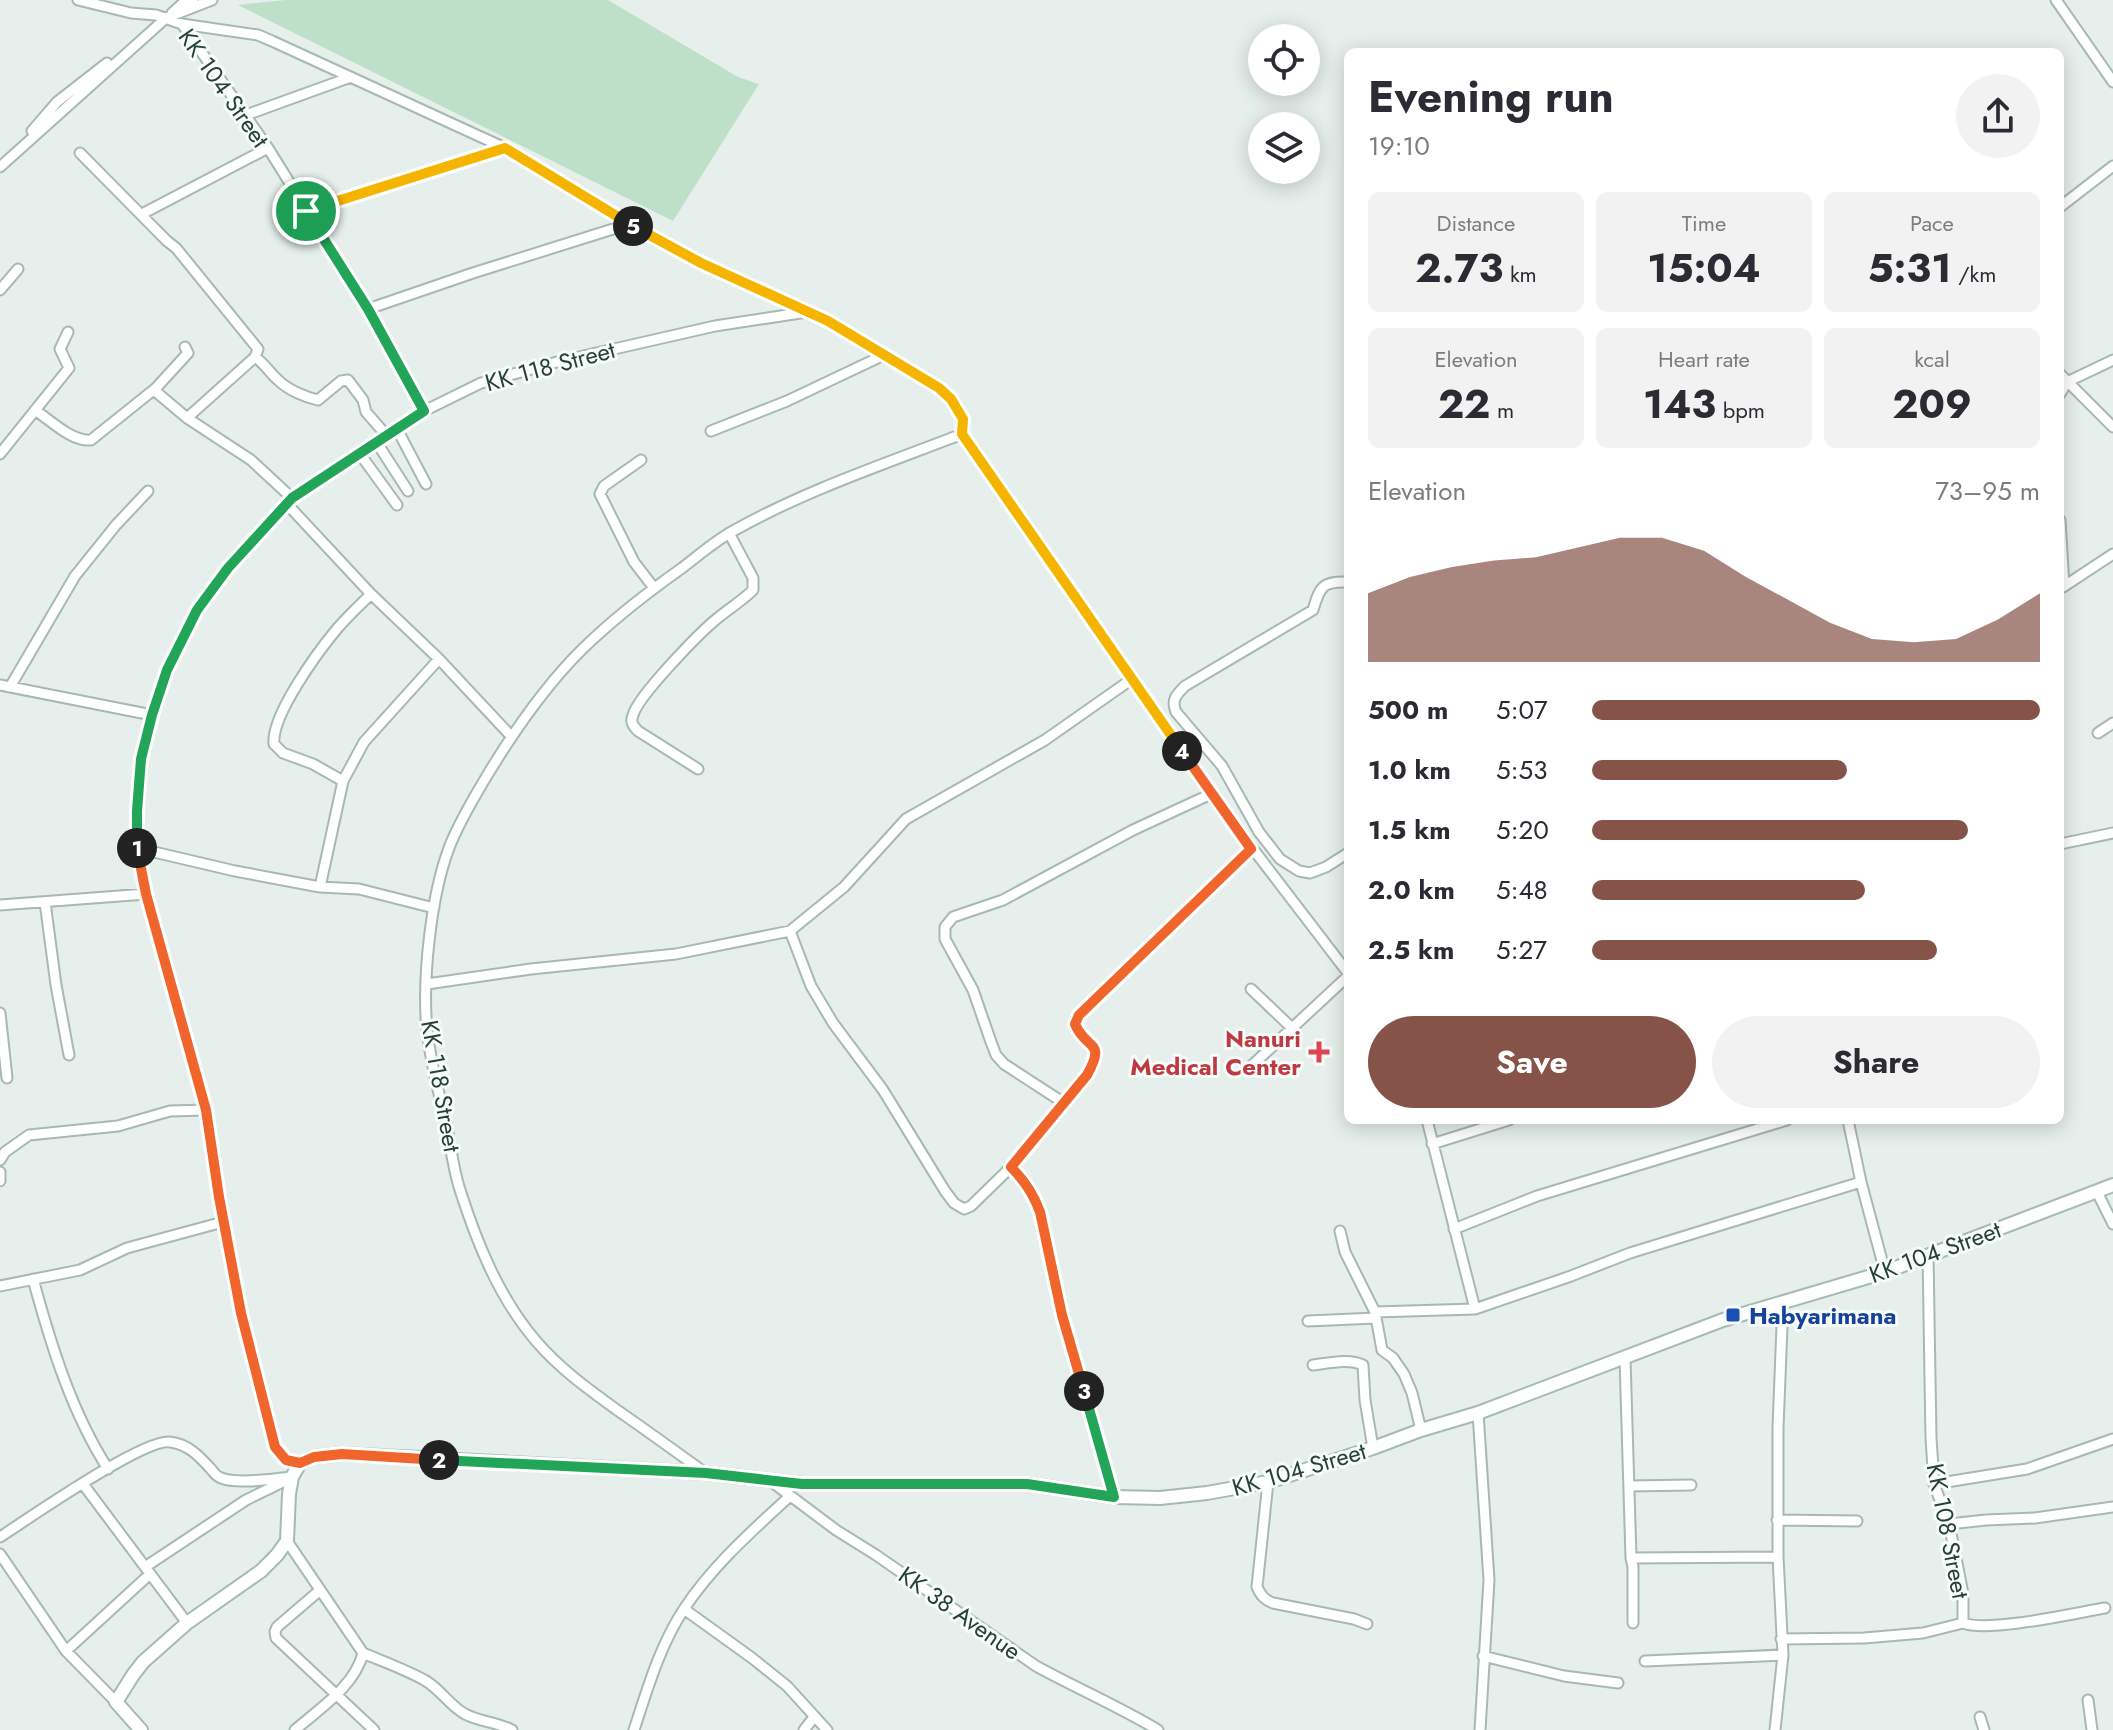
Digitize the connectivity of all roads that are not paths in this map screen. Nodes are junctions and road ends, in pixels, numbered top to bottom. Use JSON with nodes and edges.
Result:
{"nodes":[{"id":1,"x":78,"y":0,"type":"edge"},
{"id":2,"x":88,"y":0,"type":"edge"},
{"id":3,"x":193,"y":0,"type":"edge"},
{"id":4,"x":212,"y":0,"type":"edge"},
{"id":5,"x":2056,"y":0,"type":"edge"},
{"id":6,"x":161,"y":17,"type":"junction"},
{"id":7,"x":182,"y":24,"type":"junction"},
{"id":8,"x":351,"y":77,"type":"junction"},
{"id":9,"x":2113,"y":82,"type":"edge"},
{"id":10,"x":246,"y":115,"type":"junction"},
{"id":11,"x":268,"y":148,"type":"junction"},
{"id":12,"x":505,"y":148,"type":"junction"},
{"id":13,"x":80,"y":153,"type":"dead end"},
{"id":14,"x":0,"y":166,"type":"edge"},
{"id":15,"x":2113,"y":166,"type":"edge"},
{"id":16,"x":2064,"y":204,"type":"edge"},
{"id":17,"x":306,"y":211,"type":"junction"},
{"id":18,"x":142,"y":214,"type":"junction"},
{"id":19,"x":629,"y":224,"type":"junction"},
{"id":20,"x":18,"y":269,"type":"dead end"},
{"id":21,"x":0,"y":290,"type":"edge"},
{"id":22,"x":368,"y":309,"type":"junction"},
{"id":23,"x":807,"y":312,"type":"junction"},
{"id":24,"x":68,"y":332,"type":"dead end"},
{"id":25,"x":185,"y":347,"type":"dead end"},
{"id":26,"x":884,"y":355,"type":"junction"},
{"id":27,"x":255,"y":357,"type":"junction"},
{"id":28,"x":2113,"y":360,"type":"edge"},
{"id":29,"x":2064,"y":378,"type":"edge"},
{"id":30,"x":156,"y":388,"type":"junction"},
{"id":31,"x":35,"y":410,"type":"junction"},
{"id":32,"x":424,"y":411,"type":"junction"},
{"id":33,"x":187,"y":418,"type":"junction"},
{"id":34,"x":2113,"y":427,"type":"edge"},
{"id":35,"x":397,"y":429,"type":"junction"},
{"id":36,"x":711,"y":431,"type":"dead end"},
{"id":37,"x":962,"y":434,"type":"junction"},
{"id":38,"x":387,"y":436,"type":"junction"},
{"id":39,"x":377,"y":443,"type":"junction"},
{"id":40,"x":0,"y":454,"type":"edge"},
{"id":41,"x":360,"y":454,"type":"junction"},
{"id":42,"x":641,"y":460,"type":"dead end"},
{"id":43,"x":426,"y":484,"type":"dead end"},
{"id":44,"x":148,"y":491,"type":"dead end"},
{"id":45,"x":408,"y":491,"type":"dead end"},
{"id":46,"x":290,"y":501,"type":"junction"},
{"id":47,"x":397,"y":505,"type":"dead end"},
{"id":48,"x":729,"y":533,"type":"junction"},
{"id":49,"x":2113,"y":554,"type":"edge"},
{"id":50,"x":1344,"y":582,"type":"edge"},
{"id":51,"x":2064,"y":586,"type":"edge"},
{"id":52,"x":654,"y":588,"type":"junction"},
{"id":53,"x":371,"y":594,"type":"junction"},
{"id":54,"x":439,"y":659,"type":"junction"},
{"id":55,"x":1132,"y":679,"type":"junction"},
{"id":56,"x":5,"y":686,"type":"edge"},
{"id":57,"x":152,"y":715,"type":"junction"},
{"id":58,"x":2113,"y":723,"type":"edge"},
{"id":59,"x":2098,"y":733,"type":"dead end"},
{"id":60,"x":511,"y":736,"type":"junction"},
{"id":61,"x":698,"y":769,"type":"dead end"},
{"id":62,"x":343,"y":781,"type":"junction"},
{"id":63,"x":1211,"y":794,"type":"junction"},
{"id":64,"x":2113,"y":833,"type":"edge"},
{"id":65,"x":2064,"y":843,"type":"edge"},
{"id":66,"x":137,"y":848,"type":"junction"},
{"id":67,"x":1251,"y":849,"type":"junction"},
{"id":68,"x":1344,"y":856,"type":"edge"},
{"id":69,"x":320,"y":887,"type":"junction"},
{"id":70,"x":146,"y":894,"type":"junction"},
{"id":71,"x":45,"y":902,"type":"junction"},
{"id":72,"x":0,"y":905,"type":"edge"},
{"id":73,"x":434,"y":908,"type":"junction"},
{"id":74,"x":790,"y":931,"type":"junction"},
{"id":75,"x":1344,"y":970,"type":"edge"},
{"id":76,"x":1344,"y":979,"type":"edge"},
{"id":77,"x":427,"y":984,"type":"junction"},
{"id":78,"x":1251,"y":989,"type":"dead end"},
{"id":79,"x":0,"y":1013,"type":"edge"},
{"id":80,"x":1292,"y":1028,"type":"junction"},
{"id":81,"x":69,"y":1055,"type":"dead end"},
{"id":82,"x":1248,"y":1069,"type":"dead end"},
{"id":83,"x":7,"y":1078,"type":"dead end"},
{"id":84,"x":1064,"y":1103,"type":"junction"},
{"id":85,"x":206,"y":1110,"type":"junction"},
{"id":86,"x":1428,"y":1124,"type":"edge"},
{"id":87,"x":1496,"y":1124,"type":"edge"},
{"id":88,"x":1774,"y":1124,"type":"edge"},
{"id":89,"x":1849,"y":1124,"type":"edge"},
{"id":90,"x":1432,"y":1144,"type":"junction"},
{"id":91,"x":0,"y":1160,"type":"edge"},
{"id":92,"x":1011,"y":1167,"type":"junction"},
{"id":93,"x":0,"y":1172,"type":"edge"},
{"id":94,"x":0,"y":1181,"type":"edge"},
{"id":95,"x":1861,"y":1182,"type":"junction"},
{"id":96,"x":2113,"y":1185,"type":"edge"},
{"id":97,"x":2097,"y":1192,"type":"junction"},
{"id":98,"x":223,"y":1222,"type":"junction"},
{"id":99,"x":2113,"y":1224,"type":"edge"},
{"id":100,"x":1454,"y":1229,"type":"junction"},
{"id":101,"x":1340,"y":1231,"type":"dead end"},
{"id":102,"x":1928,"y":1255,"type":"junction"},
{"id":103,"x":1885,"y":1272,"type":"junction"},
{"id":104,"x":33,"y":1279,"type":"junction"},
{"id":105,"x":0,"y":1286,"type":"edge"},
{"id":106,"x":1779,"y":1303,"type":"junction"},
{"id":107,"x":1475,"y":1309,"type":"junction"},
{"id":108,"x":1375,"y":1315,"type":"junction"},
{"id":109,"x":1308,"y":1321,"type":"dead end"},
{"id":110,"x":1625,"y":1358,"type":"junction"},
{"id":111,"x":1313,"y":1365,"type":"dead end"},
{"id":112,"x":1478,"y":1413,"type":"junction"},
{"id":113,"x":1421,"y":1430,"type":"junction"},
{"id":114,"x":2113,"y":1439,"type":"edge"},
{"id":115,"x":1373,"y":1448,"type":"junction"},
{"id":116,"x":300,"y":1463,"type":"junction"},
{"id":117,"x":108,"y":1469,"type":"junction"},
{"id":118,"x":706,"y":1473,"type":"junction"},
{"id":119,"x":292,"y":1477,"type":"junction"},
{"id":120,"x":772,"y":1482,"type":"junction"},
{"id":121,"x":1268,"y":1482,"type":"junction"},
{"id":122,"x":83,"y":1484,"type":"junction"},
{"id":123,"x":1934,"y":1484,"type":"junction"},
{"id":124,"x":1691,"y":1485,"type":"dead end"},
{"id":125,"x":1629,"y":1486,"type":"junction"},
{"id":126,"x":790,"y":1496,"type":"junction"},
{"id":127,"x":1114,"y":1497,"type":"junction"},
{"id":128,"x":2113,"y":1507,"type":"edge"},
{"id":129,"x":1777,"y":1520,"type":"junction"},
{"id":130,"x":1857,"y":1521,"type":"dead end"},
{"id":131,"x":1949,"y":1524,"type":"junction"},
{"id":132,"x":0,"y":1537,"type":"edge"},
{"id":133,"x":287,"y":1541,"type":"junction"},
{"id":134,"x":0,"y":1554,"type":"edge"},
{"id":135,"x":1778,"y":1557,"type":"junction"},
{"id":136,"x":1631,"y":1558,"type":"junction"},
{"id":137,"x":148,"y":1571,"type":"junction"},
{"id":138,"x":319,"y":1591,"type":"junction"},
{"id":139,"x":2105,"y":1608,"type":"dead end"},
{"id":140,"x":684,"y":1609,"type":"junction"},
{"id":141,"x":187,"y":1623,"type":"junction"},
{"id":142,"x":1633,"y":1623,"type":"dead end"},
{"id":143,"x":1963,"y":1623,"type":"junction"},
{"id":144,"x":1367,"y":1624,"type":"dead end"},
{"id":145,"x":1781,"y":1639,"type":"junction"},
{"id":146,"x":66,"y":1651,"type":"junction"},
{"id":147,"x":363,"y":1653,"type":"junction"},
{"id":148,"x":1783,"y":1655,"type":"junction"},
{"id":149,"x":1483,"y":1656,"type":"junction"},
{"id":150,"x":1645,"y":1661,"type":"dead end"},
{"id":151,"x":1618,"y":1683,"type":"dead end"},
{"id":152,"x":336,"y":1695,"type":"junction"},
{"id":153,"x":2088,"y":1700,"type":"dead end"},
{"id":154,"x":116,"y":1702,"type":"junction"},
{"id":155,"x":814,"y":1717,"type":"junction"},
{"id":156,"x":1980,"y":1717,"type":"dead end"},
{"id":157,"x":141,"y":1730,"type":"edge"},
{"id":158,"x":295,"y":1730,"type":"edge"},
{"id":159,"x":374,"y":1730,"type":"edge"},
{"id":160,"x":512,"y":1730,"type":"edge"},
{"id":161,"x":634,"y":1730,"type":"edge"},
{"id":162,"x":804,"y":1730,"type":"edge"},
{"id":163,"x":827,"y":1730,"type":"edge"},
{"id":164,"x":1158,"y":1730,"type":"edge"},
{"id":165,"x":1480,"y":1730,"type":"edge"},
{"id":166,"x":1775,"y":1730,"type":"edge"},
{"id":167,"x":1984,"y":1730,"type":"edge"},
{"id":168,"x":2092,"y":1730,"type":"edge"}],
"edges":[{"from":1,"to":6,"type":"street"},
{"from":2,"to":6,"type":"street"},
{"from":3,"to":6,"type":"street"},
{"from":4,"to":6,"type":"street"},
{"from":5,"to":9,"type":"street"},
{"from":6,"to":7,"type":"street","name":"KK 104 Street"},
{"from":6,"to":14,"type":"street"},
{"from":7,"to":8,"type":"street"},
{"from":7,"to":10,"type":"street","name":"KK 104 Street"},
{"from":8,"to":10,"type":"street"},
{"from":8,"to":12,"type":"street"},
{"from":10,"to":11,"type":"street","name":"KK 104 Street"},
{"from":11,"to":17,"type":"street","name":"KK 104 Street"},
{"from":11,"to":18,"type":"street"},
{"from":12,"to":17,"type":"street"},
{"from":12,"to":19,"type":"street"},
{"from":13,"to":18,"type":"street"},
{"from":15,"to":16,"type":"street"},
{"from":17,"to":22,"type":"street","name":"KK 104 Street"},
{"from":18,"to":27,"type":"street"},
{"from":19,"to":22,"type":"street"},
{"from":19,"to":23,"type":"street"},
{"from":20,"to":21,"type":"street"},
{"from":22,"to":32,"type":"street","name":"KK 104 Street"},
{"from":23,"to":26,"type":"street"},
{"from":23,"to":32,"type":"street","name":"KK 118 Street"},
{"from":24,"to":31,"type":"street"},
{"from":25,"to":30,"type":"street"},
{"from":26,"to":36,"type":"street"},
{"from":26,"to":37,"type":"street"},
{"from":27,"to":33,"type":"street"},
{"from":27,"to":38,"type":"street"},
{"from":28,"to":29,"type":"street"},
{"from":29,"to":34,"type":"street"},
{"from":30,"to":31,"type":"street"},
{"from":30,"to":33,"type":"street"},
{"from":31,"to":40,"type":"street"},
{"from":32,"to":35,"type":"street","name":"KK 118 Street"},
{"from":33,"to":46,"type":"street"},
{"from":35,"to":38,"type":"street","name":"KK 118 Street"},
{"from":35,"to":43,"type":"street"},
{"from":37,"to":48,"type":"street","name":"KK 118 Street"},
{"from":37,"to":55,"type":"street"},
{"from":38,"to":39,"type":"street","name":"KK 118 Street"},
{"from":39,"to":41,"type":"street","name":"KK 118 Street"},
{"from":39,"to":45,"type":"street"},
{"from":41,"to":46,"type":"street","name":"KK 118 Street"},
{"from":41,"to":47,"type":"street"},
{"from":42,"to":52,"type":"street"},
{"from":44,"to":56,"type":"street"},
{"from":46,"to":53,"type":"street"},
{"from":46,"to":57,"type":"street","name":"KK 118 Street"},
{"from":48,"to":52,"type":"street","name":"KK 118 Street"},
{"from":48,"to":61,"type":"street"},
{"from":49,"to":51,"type":"street"},
{"from":50,"to":68,"type":"street"},
{"from":52,"to":60,"type":"street","name":"KK 118 Street"},
{"from":53,"to":54,"type":"street"},
{"from":53,"to":62,"type":"street"},
{"from":54,"to":60,"type":"street"},
{"from":54,"to":62,"type":"street"},
{"from":55,"to":63,"type":"street"},
{"from":55,"to":74,"type":"street"},
{"from":56,"to":57,"type":"street"},
{"from":57,"to":66,"type":"street","name":"KK 118 Street"},
{"from":58,"to":59,"type":"street"},
{"from":60,"to":73,"type":"street","name":"KK 118 Street"},
{"from":62,"to":69,"type":"street"},
{"from":63,"to":67,"type":"street"},
{"from":63,"to":84,"type":"street"},
{"from":64,"to":65,"type":"street"},
{"from":66,"to":69,"type":"street"},
{"from":66,"to":70,"type":"street","name":"KK 118 Street"},
{"from":67,"to":75,"type":"street"},
{"from":67,"to":84,"type":"street"},
{"from":69,"to":73,"type":"street"},
{"from":70,"to":71,"type":"street"},
{"from":70,"to":85,"type":"street","name":"KK 118 Street"},
{"from":71,"to":72,"type":"street"},
{"from":71,"to":81,"type":"street"},
{"from":73,"to":77,"type":"street","name":"KK 118 Street"},
{"from":74,"to":77,"type":"street"},
{"from":74,"to":92,"type":"street"},
{"from":76,"to":80,"type":"street"},
{"from":77,"to":118,"type":"street","name":"KK 118 Street"},
{"from":78,"to":80,"type":"street"},
{"from":79,"to":83,"type":"street"},
{"from":80,"to":82,"type":"street"},
{"from":84,"to":92,"type":"street"},
{"from":85,"to":91,"type":"street"},
{"from":85,"to":98,"type":"street","name":"KK 118 Street"},
{"from":86,"to":90,"type":"street"},
{"from":87,"to":90,"type":"street"},
{"from":88,"to":100,"type":"street"},
{"from":89,"to":95,"type":"street"},
{"from":90,"to":100,"type":"street"},
{"from":92,"to":127,"type":"street"},
{"from":93,"to":94,"type":"street"},
{"from":95,"to":103,"type":"street"},
{"from":95,"to":107,"type":"street"},
{"from":96,"to":97,"type":"street","name":"KK 104 Street"},
{"from":97,"to":99,"type":"street"},
{"from":97,"to":102,"type":"street","name":"KK 104 Street"},
{"from":98,"to":104,"type":"street"},
{"from":98,"to":116,"type":"street","name":"KK 118 Street"},
{"from":100,"to":107,"type":"street"},
{"from":101,"to":108,"type":"street"},
{"from":102,"to":103,"type":"street","name":"KK 104 Street"},
{"from":102,"to":123,"type":"street","name":"KK 108 Street"},
{"from":103,"to":106,"type":"street","name":"KK 104 Street"},
{"from":104,"to":105,"type":"street"},
{"from":104,"to":117,"type":"street"},
{"from":106,"to":110,"type":"street","name":"KK 104 Street"},
{"from":106,"to":129,"type":"street"},
{"from":107,"to":108,"type":"street"},
{"from":108,"to":109,"type":"street"},
{"from":108,"to":113,"type":"street"},
{"from":110,"to":112,"type":"street","name":"KK 104 Street"},
{"from":110,"to":125,"type":"street"},
{"from":111,"to":115,"type":"street"},
{"from":112,"to":113,"type":"street","name":"KK 104 Street"},
{"from":112,"to":149,"type":"street"},
{"from":113,"to":115,"type":"street","name":"KK 104 Street"},
{"from":114,"to":123,"type":"street"},
{"from":115,"to":121,"type":"street","name":"KK 104 Street"},
{"from":116,"to":118,"type":"street","name":"KK 104 Street"},
{"from":116,"to":119,"type":"street"},
{"from":117,"to":119,"type":"street"},
{"from":117,"to":122,"type":"street"},
{"from":118,"to":120,"type":"street","name":"KK 104 Street"},
{"from":119,"to":133,"type":"street"},
{"from":119,"to":137,"type":"street"},
{"from":120,"to":126,"type":"street","name":"KK 38 Avenue"},
{"from":120,"to":127,"type":"street","name":"KK 104 Street"},
{"from":121,"to":127,"type":"street","name":"KK 104 Street"},
{"from":121,"to":144,"type":"street"},
{"from":122,"to":132,"type":"street"},
{"from":122,"to":137,"type":"street"},
{"from":123,"to":131,"type":"street","name":"KK 108 Street"},
{"from":124,"to":125,"type":"street"},
{"from":125,"to":136,"type":"street"},
{"from":126,"to":140,"type":"street"},
{"from":126,"to":164,"type":"street","name":"KK 38 Avenue"},
{"from":128,"to":131,"type":"street"},
{"from":129,"to":130,"type":"street"},
{"from":129,"to":135,"type":"street"},
{"from":131,"to":143,"type":"street","name":"KK 108 Street"},
{"from":133,"to":138,"type":"street"},
{"from":133,"to":141,"type":"street"},
{"from":134,"to":146,"type":"street"},
{"from":135,"to":136,"type":"street"},
{"from":135,"to":145,"type":"street"},
{"from":136,"to":142,"type":"street"},
{"from":137,"to":141,"type":"street"},
{"from":137,"to":146,"type":"street"},
{"from":138,"to":147,"type":"street"},
{"from":138,"to":152,"type":"street"},
{"from":139,"to":143,"type":"street"},
{"from":140,"to":155,"type":"street"},
{"from":140,"to":161,"type":"street"},
{"from":141,"to":154,"type":"street"},
{"from":143,"to":145,"type":"street","name":"KK 108 Street"},
{"from":145,"to":148,"type":"street"},
{"from":146,"to":154,"type":"street"},
{"from":147,"to":152,"type":"street"},
{"from":147,"to":160,"type":"street"},
{"from":148,"to":150,"type":"street"},
{"from":148,"to":166,"type":"street"},
{"from":149,"to":151,"type":"street"},
{"from":149,"to":165,"type":"street"},
{"from":152,"to":158,"type":"street"},
{"from":152,"to":159,"type":"street"},
{"from":153,"to":168,"type":"street"},
{"from":154,"to":157,"type":"street"},
{"from":155,"to":162,"type":"street"},
{"from":155,"to":163,"type":"street"},
{"from":156,"to":167,"type":"street"}]}
